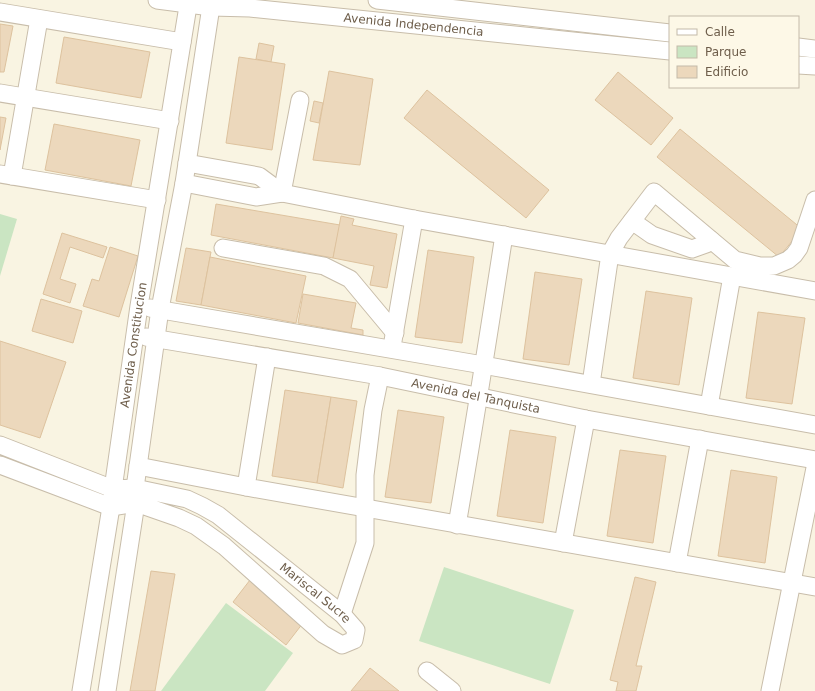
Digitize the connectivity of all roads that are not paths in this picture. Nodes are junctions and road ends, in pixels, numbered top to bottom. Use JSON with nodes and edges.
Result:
{"nodes":[{"id":1,"x":157,"y":0,"type":"edge"},
{"id":2,"x":377,"y":0,"type":"edge"},
{"id":3,"x":188,"y":2,"type":"edge"},
{"id":4,"x":211,"y":3,"type":"edge"},
{"id":5,"x":0,"y":12,"type":"edge"},
{"id":6,"x":39,"y":19,"type":"junction"},
{"id":7,"x":669,"y":33,"type":"edge"},
{"id":8,"x":182,"y":42,"type":"junction"},
{"id":9,"x":799,"y":47,"type":"edge"},
{"id":10,"x":815,"y":49,"type":"edge"},
{"id":11,"x":669,"y":51,"type":"edge"},
{"id":12,"x":799,"y":65,"type":"edge"},
{"id":13,"x":815,"y":66,"type":"edge"},
{"id":14,"x":0,"y":93,"type":"edge"},
{"id":15,"x":26,"y":97,"type":"junction"},
{"id":16,"x":300,"y":100,"type":"dead end"},
{"id":17,"x":170,"y":121,"type":"junction"},
{"id":18,"x":187,"y":163,"type":"junction"},
{"id":19,"x":6,"y":175,"type":"edge"},
{"id":20,"x":184,"y":183,"type":"junction"},
{"id":21,"x":282,"y":193,"type":"junction"},
{"id":22,"x":157,"y":200,"type":"junction"},
{"id":23,"x":815,"y":200,"type":"edge"},
{"id":24,"x":414,"y":219,"type":"junction"},
{"id":25,"x":632,"y":221,"type":"junction"},
{"id":26,"x":504,"y":235,"type":"junction"},
{"id":27,"x":711,"y":240,"type":"junction"},
{"id":28,"x":223,"y":248,"type":"dead end"},
{"id":29,"x":610,"y":254,"type":"junction"},
{"id":30,"x":732,"y":276,"type":"junction"},
{"id":31,"x":815,"y":291,"type":"edge"},
{"id":32,"x":140,"y":306,"type":"junction"},
{"id":33,"x":160,"y":309,"type":"junction"},
{"id":34,"x":136,"y":335,"type":"junction"},
{"id":35,"x":156,"y":339,"type":"junction"},
{"id":36,"x":393,"y":341,"type":"junction"},
{"id":37,"x":268,"y":357,"type":"junction"},
{"id":38,"x":483,"y":365,"type":"junction"},
{"id":39,"x":380,"y":376,"type":"junction"},
{"id":40,"x":591,"y":384,"type":"junction"},
{"id":41,"x":479,"y":397,"type":"junction"},
{"id":42,"x":709,"y":406,"type":"junction"},
{"id":43,"x":586,"y":419,"type":"junction"},
{"id":44,"x":815,"y":425,"type":"edge"},
{"id":45,"x":700,"y":439,"type":"junction"},
{"id":46,"x":4,"y":447,"type":"edge"},
{"id":47,"x":815,"y":460,"type":"edge"},
{"id":48,"x":138,"y":466,"type":"junction"},
{"id":49,"x":1,"y":468,"type":"edge"},
{"id":50,"x":815,"y":468,"type":"edge"},
{"id":51,"x":246,"y":487,"type":"junction"},
{"id":52,"x":113,"y":488,"type":"junction"},
{"id":53,"x":135,"y":495,"type":"junction"},
{"id":54,"x":111,"y":507,"type":"junction"},
{"id":55,"x":365,"y":509,"type":"junction"},
{"id":56,"x":457,"y":525,"type":"junction"},
{"id":57,"x":563,"y":543,"type":"junction"},
{"id":58,"x":677,"y":563,"type":"junction"},
{"id":59,"x":792,"y":583,"type":"junction"},
{"id":60,"x":815,"y":587,"type":"edge"},
{"id":61,"x":342,"y":614,"type":"junction"},
{"id":62,"x":427,"y":671,"type":"dead end"},
{"id":63,"x":81,"y":691,"type":"edge"},
{"id":64,"x":107,"y":691,"type":"edge"},
{"id":65,"x":452,"y":691,"type":"edge"},
{"id":66,"x":770,"y":691,"type":"edge"}],
"edges":[{"from":1,"to":3,"type":"lane","name":"Avenida Independencia"},
{"from":2,"to":7,"type":"lane","name":"Avenida Independencia"},
{"from":3,"to":4,"type":"lane","name":"Avenida Independencia"},
{"from":3,"to":8,"type":"lane","name":"Avenida Constitucion"},
{"from":4,"to":11,"type":"lane","name":"Avenida Independencia"},
{"from":4,"to":18,"type":"lane","name":"Avenida Constitucion"},
{"from":5,"to":6,"type":"lane"},
{"from":6,"to":8,"type":"lane"},
{"from":6,"to":15,"type":"lane"},
{"from":8,"to":17,"type":"lane","name":"Avenida Constitucion"},
{"from":9,"to":10,"type":"lane"},
{"from":12,"to":13,"type":"lane"},
{"from":14,"to":15,"type":"lane"},
{"from":15,"to":17,"type":"lane"},
{"from":15,"to":19,"type":"lane"},
{"from":16,"to":21,"type":"lane"},
{"from":17,"to":22,"type":"lane","name":"Avenida Constitucion"},
{"from":18,"to":20,"type":"lane","name":"Avenida Constitucion"},
{"from":18,"to":21,"type":"lane"},
{"from":19,"to":22,"type":"lane"},
{"from":20,"to":21,"type":"lane"},
{"from":20,"to":33,"type":"lane","name":"Avenida Constitucion"},
{"from":21,"to":24,"type":"lane"},
{"from":22,"to":32,"type":"lane","name":"Avenida Constitucion"},
{"from":23,"to":27,"type":"lane"},
{"from":24,"to":26,"type":"lane"},
{"from":24,"to":36,"type":"lane"},
{"from":25,"to":27,"type":"lane"},
{"from":25,"to":27,"type":"lane"},
{"from":25,"to":29,"type":"lane"},
{"from":26,"to":29,"type":"lane"},
{"from":26,"to":38,"type":"lane"},
{"from":28,"to":36,"type":"lane"},
{"from":29,"to":30,"type":"lane"},
{"from":29,"to":40,"type":"lane"},
{"from":30,"to":31,"type":"lane"},
{"from":30,"to":42,"type":"lane"},
{"from":32,"to":33,"type":"lane"},
{"from":32,"to":34,"type":"lane","name":"Avenida Constitucion"},
{"from":33,"to":35,"type":"lane","name":"Avenida Constitucion"},
{"from":33,"to":36,"type":"lane"},
{"from":34,"to":35,"type":"lane","name":"Avenida del Tanquista"},
{"from":34,"to":52,"type":"lane","name":"Avenida Constitucion"},
{"from":35,"to":37,"type":"lane","name":"Avenida del Tanquista"},
{"from":35,"to":48,"type":"lane","name":"Avenida Constitucion"},
{"from":36,"to":38,"type":"lane"},
{"from":37,"to":39,"type":"lane","name":"Avenida del Tanquista"},
{"from":37,"to":51,"type":"lane"},
{"from":38,"to":40,"type":"lane"},
{"from":38,"to":41,"type":"lane"},
{"from":39,"to":41,"type":"lane","name":"Avenida del Tanquista"},
{"from":39,"to":55,"type":"lane"},
{"from":40,"to":42,"type":"lane"},
{"from":41,"to":43,"type":"lane","name":"Avenida del Tanquista"},
{"from":41,"to":56,"type":"lane"},
{"from":42,"to":44,"type":"lane"},
{"from":43,"to":45,"type":"lane","name":"Avenida del Tanquista"},
{"from":43,"to":57,"type":"lane"},
{"from":45,"to":47,"type":"lane","name":"Avenida del Tanquista"},
{"from":45,"to":58,"type":"lane"},
{"from":46,"to":49,"type":"lane"},
{"from":46,"to":52,"type":"lane","name":"Mariscal Sucre"},
{"from":48,"to":51,"type":"lane"},
{"from":48,"to":53,"type":"lane","name":"Avenida Constitucion"},
{"from":49,"to":54,"type":"lane","name":"Mariscal Sucre"},
{"from":50,"to":59,"type":"lane"},
{"from":51,"to":55,"type":"lane"},
{"from":52,"to":53,"type":"lane","name":"Mariscal Sucre"},
{"from":52,"to":54,"type":"lane","name":"Avenida Constitucion"},
{"from":53,"to":54,"type":"lane","name":"Mariscal Sucre"},
{"from":53,"to":61,"type":"lane","name":"Mariscal Sucre"},
{"from":53,"to":61,"type":"lane","name":"Mariscal Sucre"},
{"from":53,"to":64,"type":"lane","name":"Avenida Constitucion"},
{"from":54,"to":63,"type":"lane","name":"Avenida Constitucion"},
{"from":55,"to":56,"type":"lane"},
{"from":55,"to":61,"type":"lane"},
{"from":56,"to":57,"type":"lane"},
{"from":57,"to":58,"type":"lane"},
{"from":58,"to":59,"type":"lane"},
{"from":59,"to":60,"type":"lane"},
{"from":59,"to":66,"type":"lane"},
{"from":62,"to":65,"type":"lane"}]}
